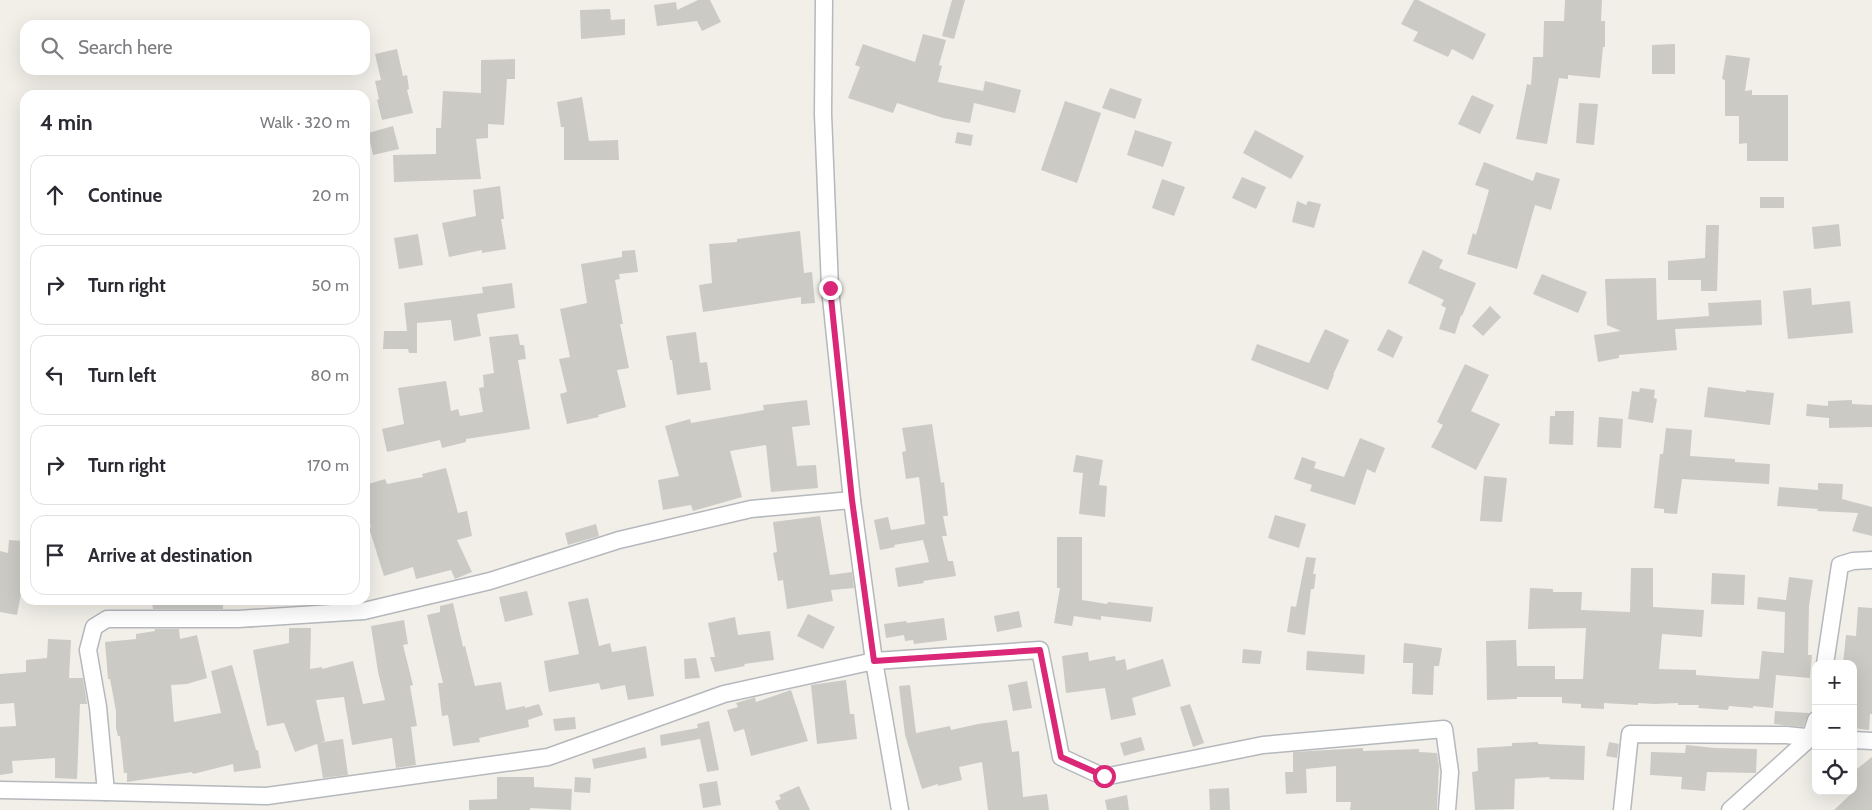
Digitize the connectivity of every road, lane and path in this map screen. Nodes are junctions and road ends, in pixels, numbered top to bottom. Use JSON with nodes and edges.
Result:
{"nodes":[{"id":1,"x":824,"y":0,"type":"edge"},
{"id":2,"x":852,"y":500,"type":"junction"},
{"id":3,"x":1872,"y":560,"type":"edge"},
{"id":4,"x":1826,"y":660,"type":"edge"},
{"id":5,"x":874,"y":661,"type":"junction"},
{"id":6,"x":1812,"y":738,"type":"edge"},
{"id":7,"x":1812,"y":739,"type":"edge"},
{"id":8,"x":1857,"y":740,"type":"edge"},
{"id":9,"x":1872,"y":741,"type":"edge"},
{"id":10,"x":0,"y":790,"type":"edge"},
{"id":11,"x":106,"y":792,"type":"junction"},
{"id":12,"x":900,"y":810,"type":"edge"},
{"id":13,"x":1446,"y":810,"type":"edge"},
{"id":14,"x":1622,"y":810,"type":"edge"},
{"id":15,"x":1730,"y":810,"type":"edge"}],
"edges":[{"from":1,"to":2,"type":"street"},
{"from":2,"to":5,"type":"street"},
{"from":2,"to":11,"type":"street"},
{"from":3,"to":4,"type":"street"},
{"from":5,"to":11,"type":"street"},
{"from":5,"to":12,"type":"street"},
{"from":5,"to":13,"type":"street"},
{"from":6,"to":14,"type":"street"},
{"from":7,"to":15,"type":"street"},
{"from":8,"to":9,"type":"street"},
{"from":10,"to":11,"type":"street"}]}
